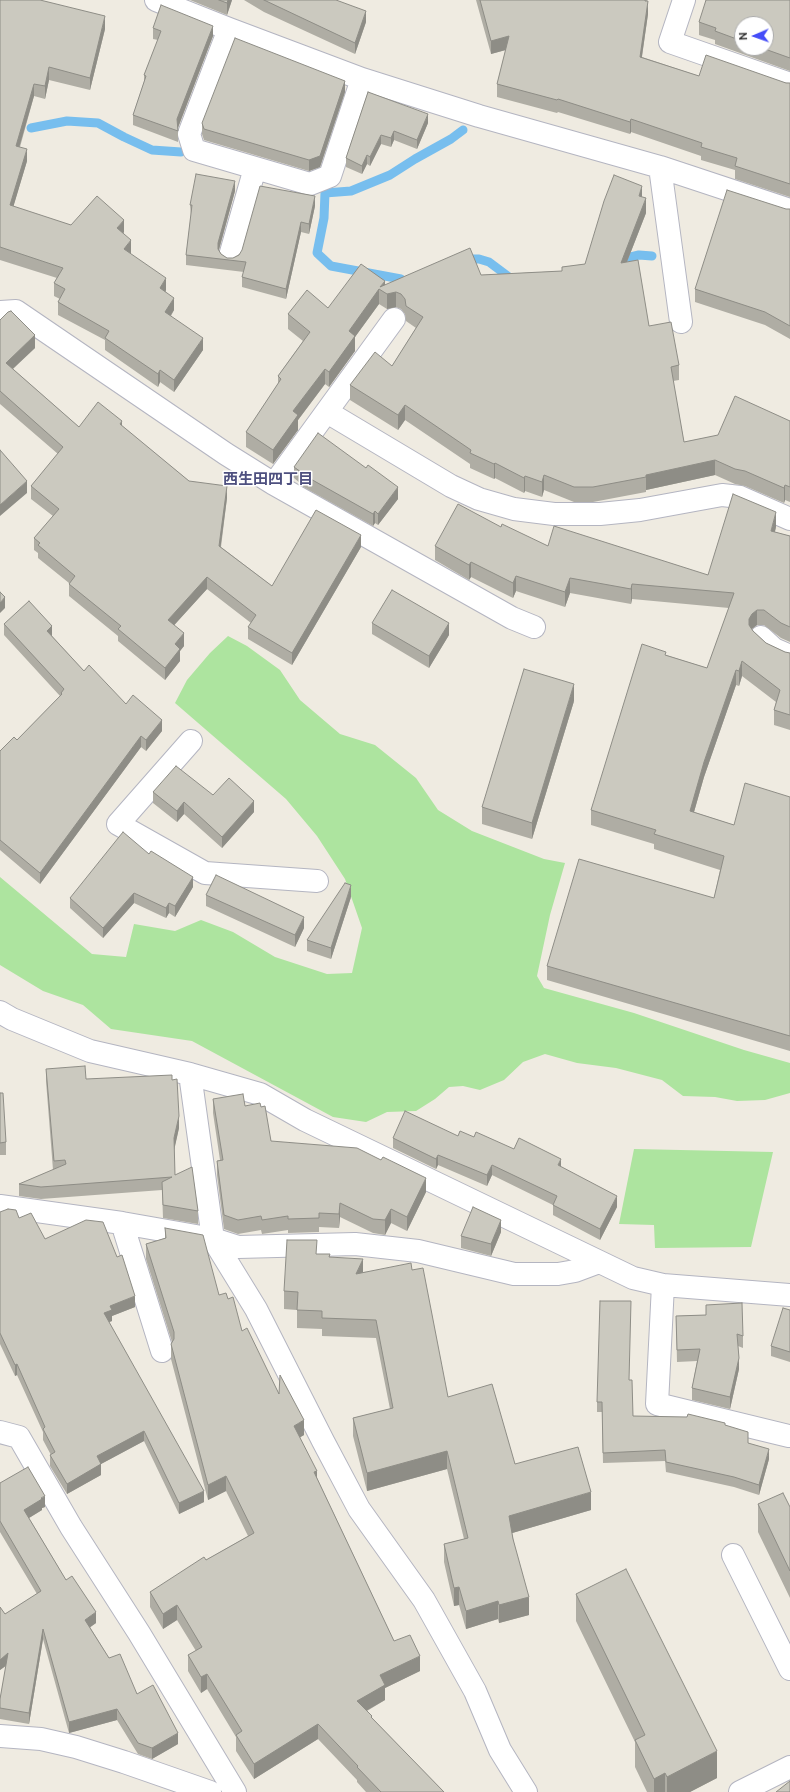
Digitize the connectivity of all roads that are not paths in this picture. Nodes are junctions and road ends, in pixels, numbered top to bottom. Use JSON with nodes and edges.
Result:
{"nodes":[{"id":1,"x":156,"y":0,"type":"edge"},
{"id":2,"x":684,"y":0,"type":"edge"},
{"id":3,"x":229,"y":29,"type":"junction"},
{"id":4,"x":362,"y":79,"type":"junction"},
{"id":5,"x":790,"y":84,"type":"edge"},
{"id":6,"x":255,"y":168,"type":"junction"},
{"id":7,"x":660,"y":168,"type":"junction"},
{"id":8,"x":790,"y":210,"type":"edge"},
{"id":9,"x":230,"y":256,"type":"edge"},
{"id":10,"x":0,"y":312,"type":"edge"},
{"id":11,"x":394,"y":319,"type":"dead end"},
{"id":12,"x":681,"y":322,"type":"dead end"},
{"id":13,"x":327,"y":412,"type":"junction"},
{"id":14,"x":274,"y":484,"type":"junction"},
{"id":15,"x":790,"y":519,"type":"edge"},
{"id":16,"x":534,"y":627,"type":"dead end"},
{"id":17,"x":761,"y":637,"type":"edge"},
{"id":18,"x":790,"y":656,"type":"edge"},
{"id":19,"x":191,"y":741,"type":"dead end"},
{"id":20,"x":317,"y":881,"type":"dead end"},
{"id":21,"x":0,"y":1012,"type":"edge"},
{"id":22,"x":190,"y":1074,"type":"junction"},
{"id":23,"x":0,"y":1206,"type":"edge"},
{"id":24,"x":122,"y":1223,"type":"junction"},
{"id":25,"x":213,"y":1239,"type":"junction"},
{"id":26,"x":598,"y":1262,"type":"junction"},
{"id":27,"x":663,"y":1284,"type":"junction"},
{"id":28,"x":790,"y":1295,"type":"edge"},
{"id":29,"x":162,"y":1351,"type":"dead end"},
{"id":30,"x":0,"y":1432,"type":"edge"},
{"id":31,"x":789,"y":1436,"type":"dead end"},
{"id":32,"x":733,"y":1555,"type":"dead end"},
{"id":33,"x":790,"y":1669,"type":"edge"},
{"id":34,"x":0,"y":1736,"type":"edge"},
{"id":35,"x":790,"y":1767,"type":"edge"},
{"id":36,"x":210,"y":1792,"type":"edge"},
{"id":37,"x":235,"y":1792,"type":"edge"},
{"id":38,"x":526,"y":1792,"type":"edge"},
{"id":39,"x":740,"y":1792,"type":"edge"}],
"edges":[{"from":1,"to":3,"type":"street"},
{"from":2,"to":5,"type":"street"},
{"from":3,"to":4,"type":"street"},
{"from":3,"to":6,"type":"street"},
{"from":4,"to":6,"type":"street"},
{"from":4,"to":7,"type":"street"},
{"from":6,"to":9,"type":"street"},
{"from":7,"to":8,"type":"street"},
{"from":7,"to":12,"type":"street"},
{"from":10,"to":14,"type":"street"},
{"from":11,"to":13,"type":"street"},
{"from":13,"to":14,"type":"street"},
{"from":13,"to":15,"type":"street"},
{"from":14,"to":16,"type":"street"},
{"from":17,"to":18,"type":"street"},
{"from":19,"to":20,"type":"street"},
{"from":21,"to":22,"type":"street"},
{"from":22,"to":25,"type":"street"},
{"from":22,"to":26,"type":"street"},
{"from":23,"to":24,"type":"street"},
{"from":24,"to":25,"type":"street"},
{"from":24,"to":29,"type":"street"},
{"from":25,"to":26,"type":"street"},
{"from":25,"to":38,"type":"street"},
{"from":26,"to":27,"type":"street"},
{"from":27,"to":28,"type":"street"},
{"from":27,"to":31,"type":"street"},
{"from":30,"to":37,"type":"street"},
{"from":32,"to":33,"type":"street"},
{"from":34,"to":36,"type":"street"},
{"from":35,"to":39,"type":"street"}]}
